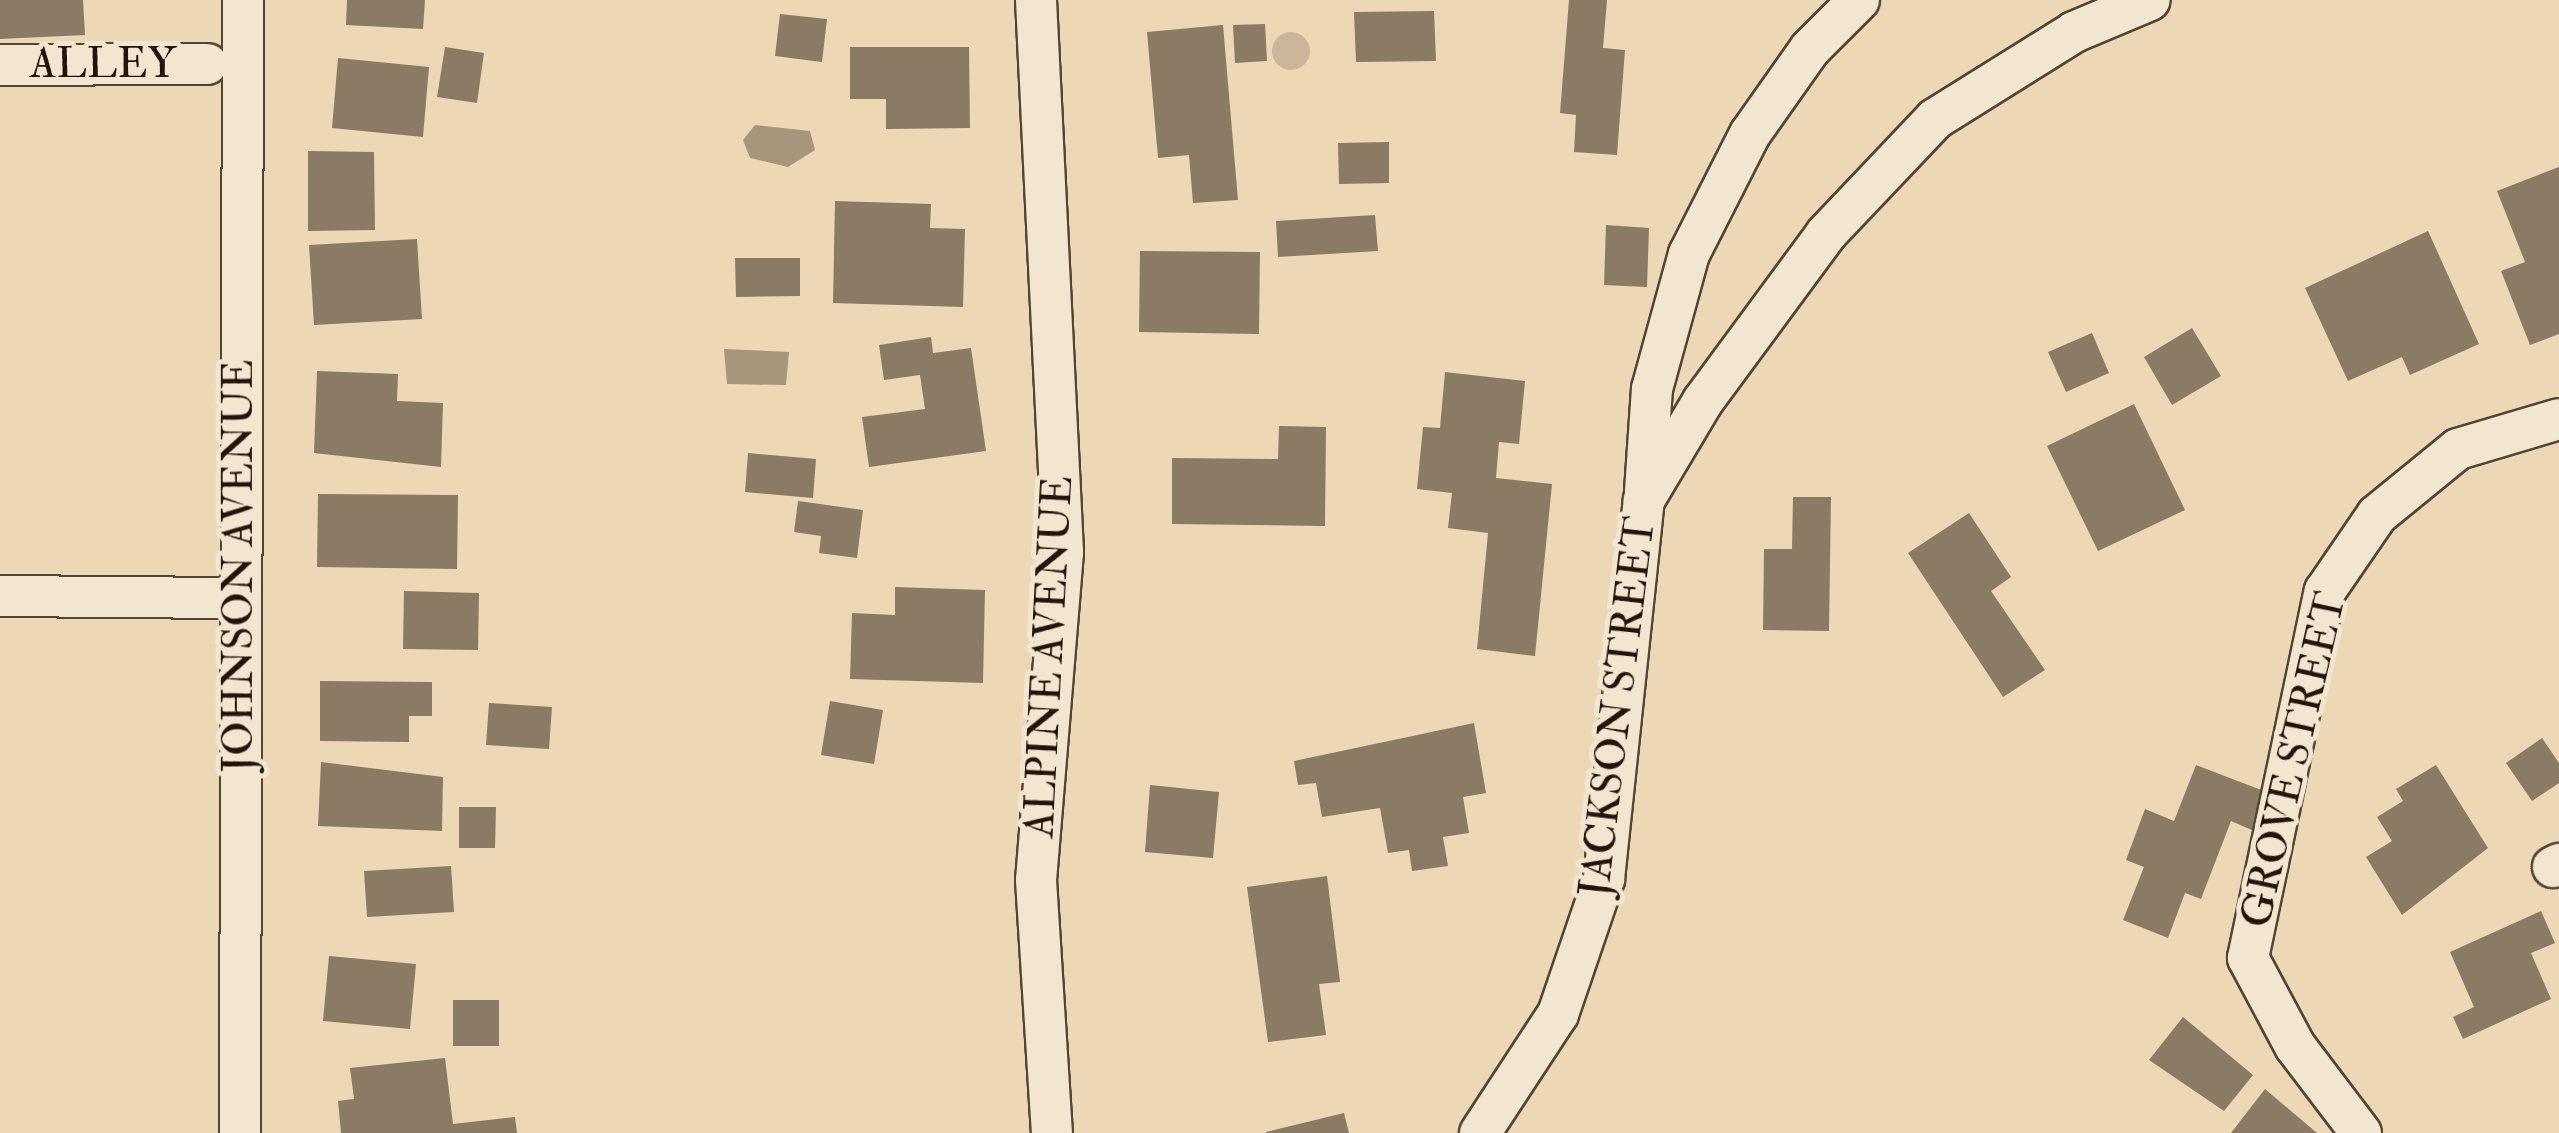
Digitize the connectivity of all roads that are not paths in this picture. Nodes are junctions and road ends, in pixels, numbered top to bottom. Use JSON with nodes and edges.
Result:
{"nodes":[{"id":1,"x":243,"y":0,"type":"edge"},
{"id":2,"x":1036,"y":0,"type":"edge"},
{"id":3,"x":1859,"y":0,"type":"edge"},
{"id":4,"x":2150,"y":0,"type":"edge"},
{"id":5,"x":207,"y":64,"type":"dead end"},
{"id":6,"x":0,"y":65,"type":"edge"},
{"id":7,"x":2559,"y":419,"type":"edge"},
{"id":8,"x":1644,"y":500,"type":"junction"},
{"id":9,"x":0,"y":596,"type":"edge"},
{"id":10,"x":237,"y":598,"type":"junction"},
{"id":11,"x":240,"y":1133,"type":"edge"},
{"id":12,"x":1052,"y":1133,"type":"edge"},
{"id":13,"x":1480,"y":1133,"type":"edge"},
{"id":14,"x":2361,"y":1133,"type":"edge"}],
"edges":[{"from":1,"to":10,"type":"street","name":"JOHNSON AVENUE"},
{"from":2,"to":12,"type":"street","name":"ALPINE AVENUE"},
{"from":3,"to":8,"type":"street"},
{"from":4,"to":8,"type":"street","name":"JACKSON STREET"},
{"from":5,"to":6,"type":"street","name":"ALLEY"},
{"from":7,"to":14,"type":"street","name":"GROVE STREET"},
{"from":8,"to":13,"type":"street","name":"JACKSON STREET"},
{"from":9,"to":10,"type":"street"},
{"from":10,"to":11,"type":"street","name":"JOHNSON AVENUE"}]}
